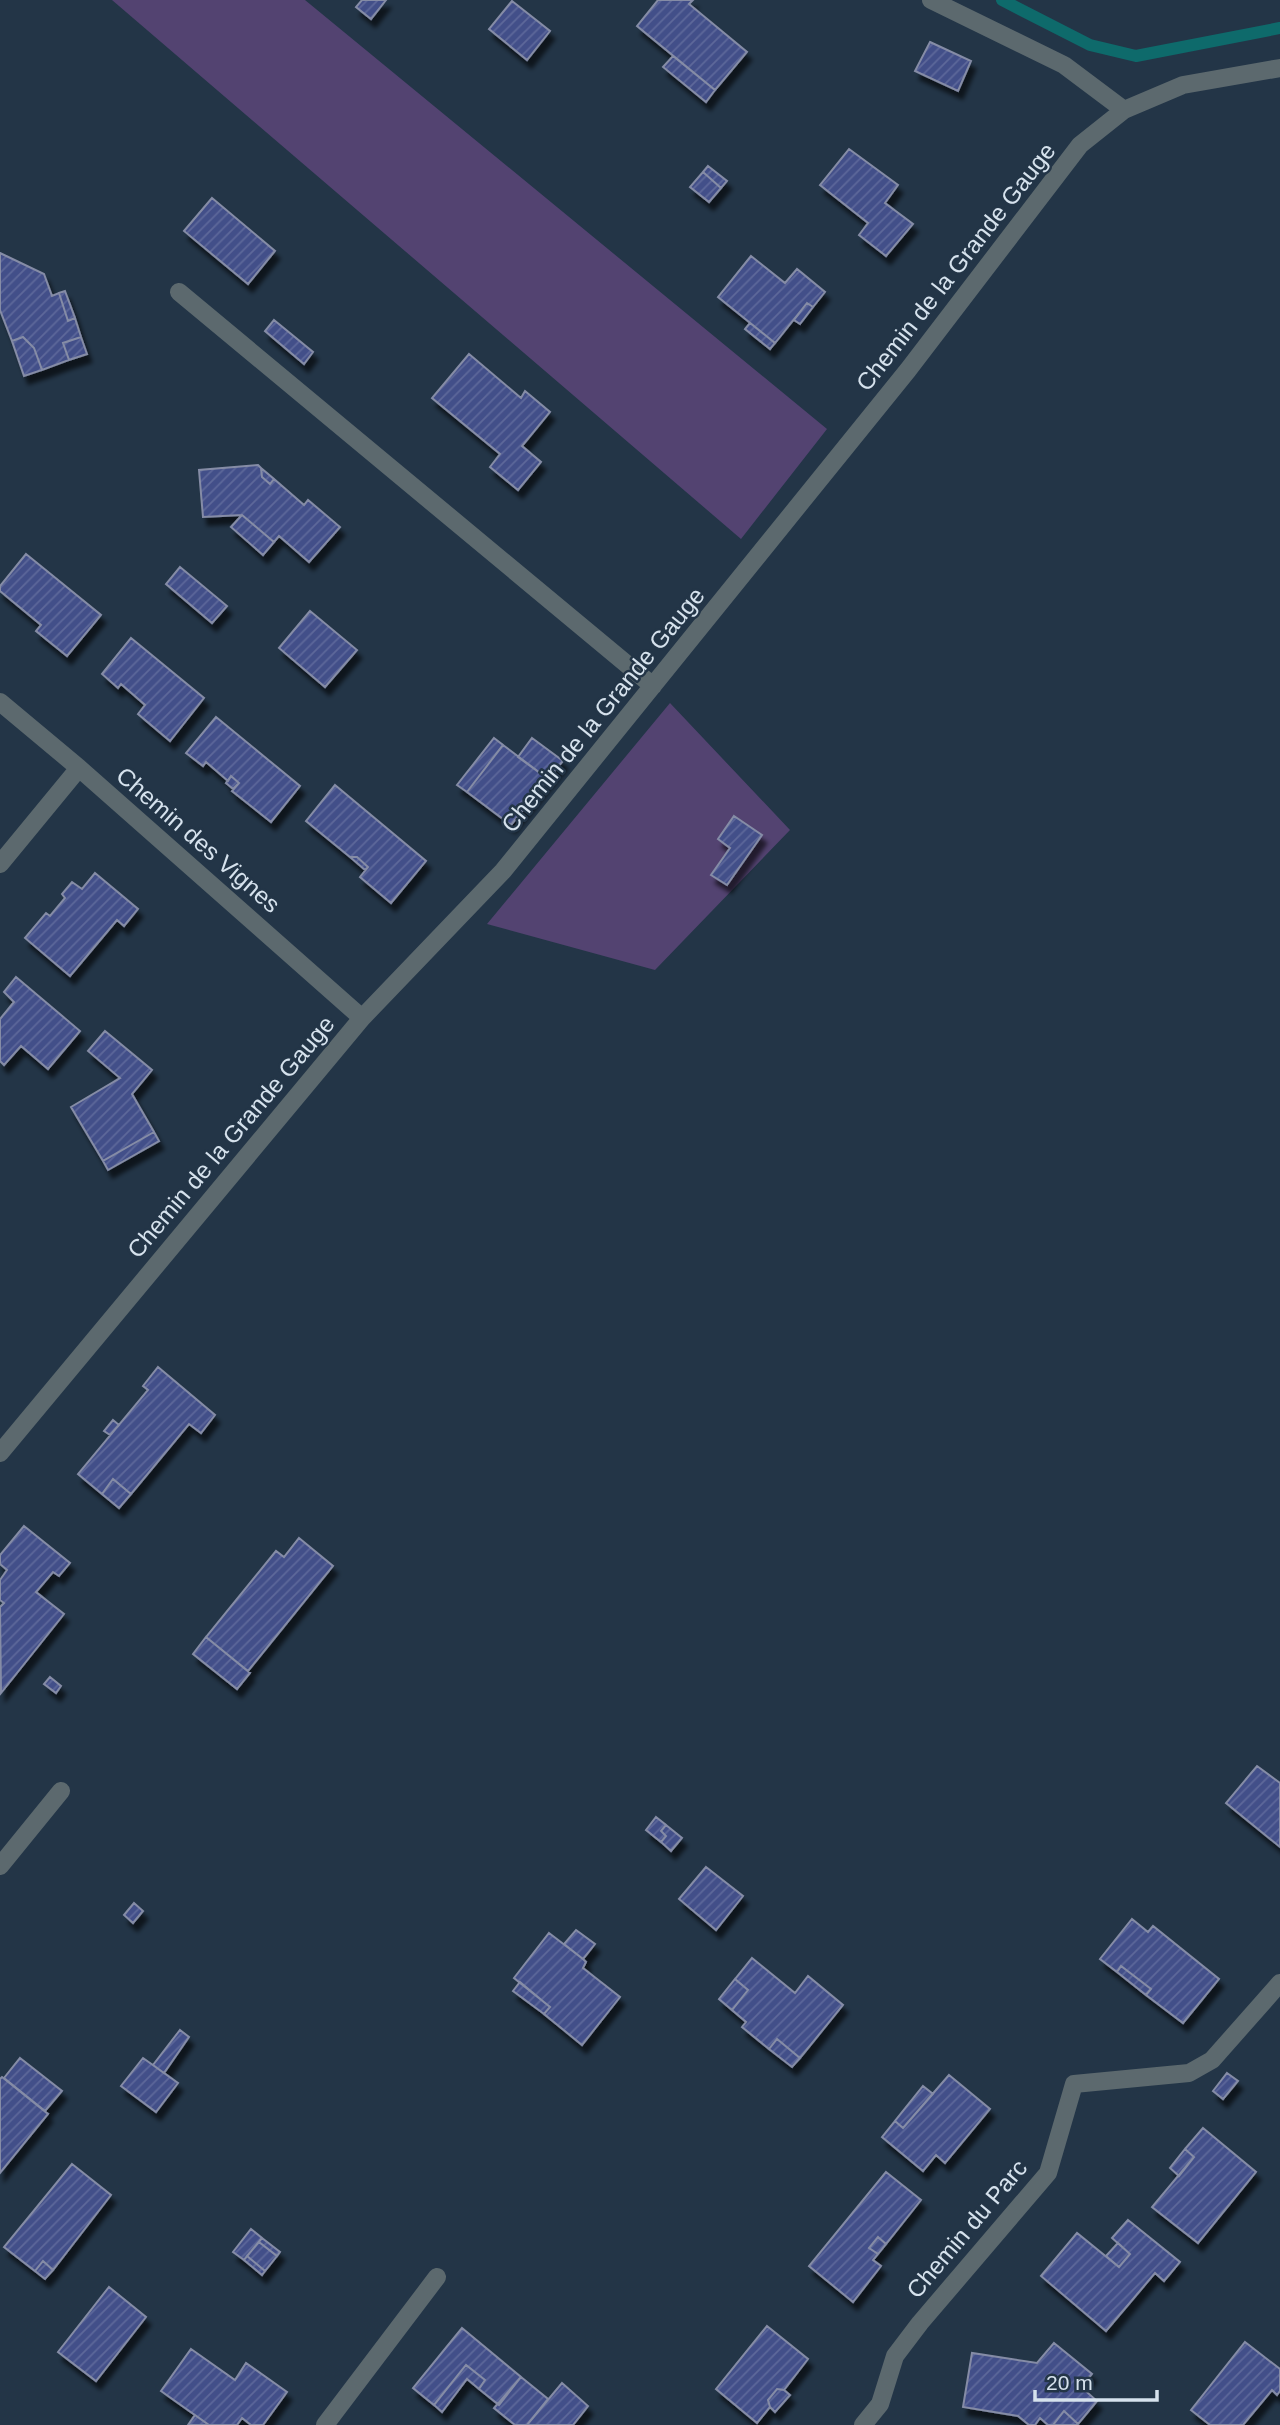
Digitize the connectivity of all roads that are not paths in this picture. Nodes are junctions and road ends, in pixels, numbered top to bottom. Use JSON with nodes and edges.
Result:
{"nodes":[{"id":1,"x":931,"y":0,"type":"edge"},
{"id":2,"x":1280,"y":68,"type":"edge"},
{"id":3,"x":1124,"y":110,"type":"junction"},
{"id":4,"x":179,"y":292,"type":"dead end"},
{"id":5,"x":653,"y":686,"type":"junction"},
{"id":6,"x":0,"y":702,"type":"edge"},
{"id":7,"x":79,"y":768,"type":"junction"},
{"id":8,"x":0,"y":864,"type":"edge"},
{"id":9,"x":362,"y":1018,"type":"junction"},
{"id":10,"x":0,"y":1453,"type":"edge"},
{"id":11,"x":61,"y":1791,"type":"dead end"},
{"id":12,"x":0,"y":1866,"type":"edge"},
{"id":13,"x":1280,"y":1983,"type":"edge"},
{"id":14,"x":437,"y":2277,"type":"dead end"},
{"id":15,"x":325,"y":2425,"type":"edge"},
{"id":16,"x":863,"y":2425,"type":"edge"}],
"edges":[{"from":1,"to":3,"type":"street"},
{"from":2,"to":3,"type":"street","name":"Chemin de la Grande Gauge"},
{"from":3,"to":5,"type":"street","name":"Chemin de la Grande Gauge"},
{"from":4,"to":5,"type":"street"},
{"from":5,"to":9,"type":"street","name":"Chemin de la Grande Gauge"},
{"from":6,"to":7,"type":"street","name":"Chemin des Vignes"},
{"from":7,"to":8,"type":"street"},
{"from":7,"to":9,"type":"street","name":"Chemin des Vignes"},
{"from":9,"to":10,"type":"street","name":"Chemin de la Grande Gauge"},
{"from":11,"to":12,"type":"street"},
{"from":13,"to":16,"type":"street","name":"Chemin du Parc"},
{"from":14,"to":15,"type":"street"}]}
